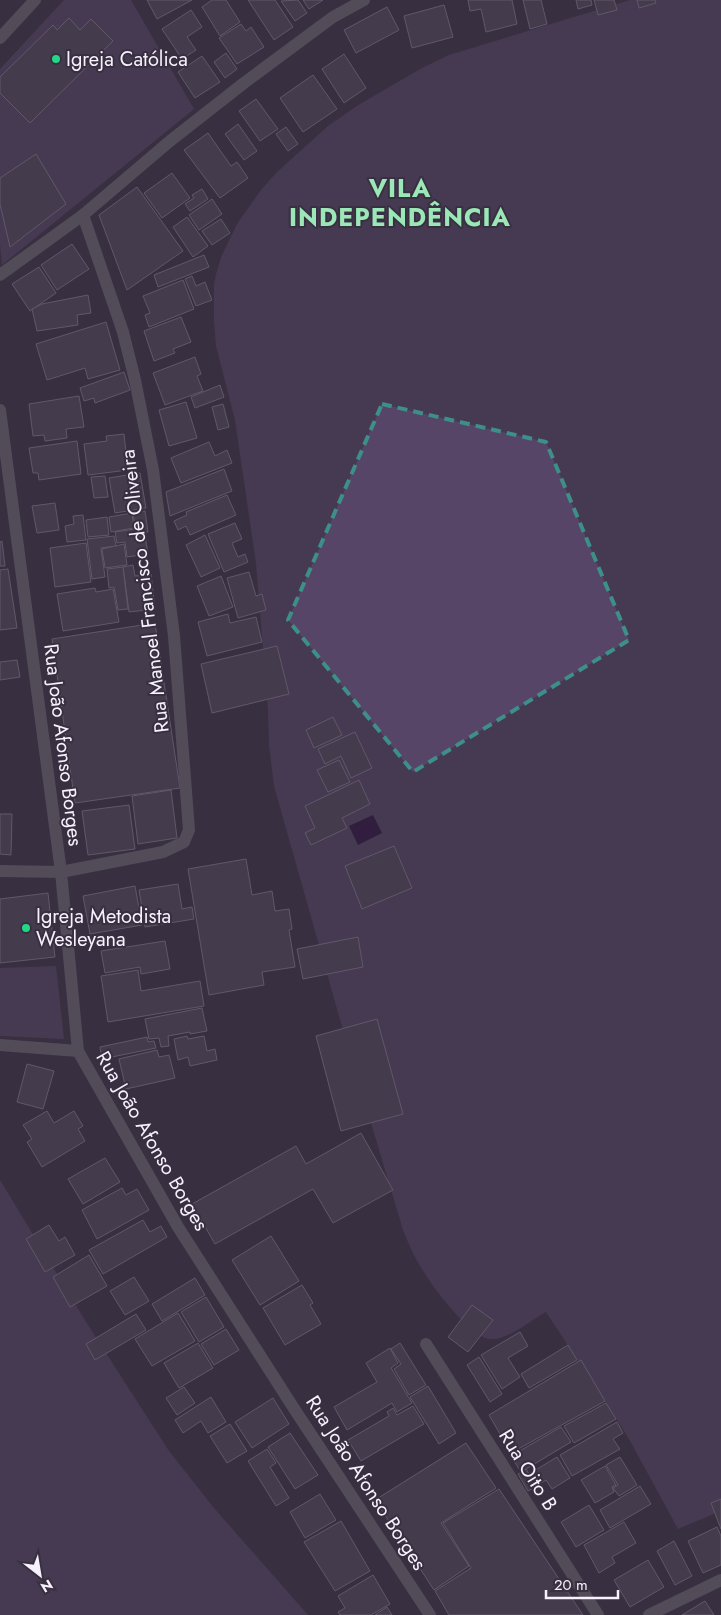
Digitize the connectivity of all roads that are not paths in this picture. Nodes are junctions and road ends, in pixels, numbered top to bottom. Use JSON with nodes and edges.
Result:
{"nodes":[{"id":1,"x":35,"y":0,"type":"edge"},
{"id":2,"x":364,"y":0,"type":"edge"},
{"id":3,"x":0,"y":38,"type":"edge"},
{"id":4,"x":83,"y":215,"type":"junction"},
{"id":5,"x":0,"y":275,"type":"edge"},
{"id":6,"x":0,"y":410,"type":"edge"},
{"id":7,"x":0,"y":871,"type":"edge"},
{"id":8,"x":61,"y":872,"type":"junction"},
{"id":9,"x":0,"y":1045,"type":"edge"},
{"id":10,"x":78,"y":1051,"type":"junction"},
{"id":11,"x":426,"y":1344,"type":"dead end"},
{"id":12,"x":721,"y":1580,"type":"edge"},
{"id":13,"x":651,"y":1614,"type":"edge"},
{"id":14,"x":430,"y":1615,"type":"edge"},
{"id":15,"x":598,"y":1615,"type":"edge"}],
"edges":[{"from":1,"to":3,"type":"street"},
{"from":2,"to":4,"type":"street"},
{"from":4,"to":5,"type":"street"},
{"from":4,"to":8,"type":"street","name":"Rua Manoel Francisco de Oliveira"},
{"from":6,"to":8,"type":"street","name":"Rua João Afonso Borges"},
{"from":7,"to":8,"type":"street","name":"Rua Manoel Francisco de Oliveira"},
{"from":8,"to":10,"type":"street","name":"Rua João Afonso Borges"},
{"from":9,"to":10,"type":"street"},
{"from":10,"to":14,"type":"street","name":"Rua João Afonso Borges"},
{"from":11,"to":15,"type":"street","name":"Rua Oito B"},
{"from":12,"to":13,"type":"street"}]}
